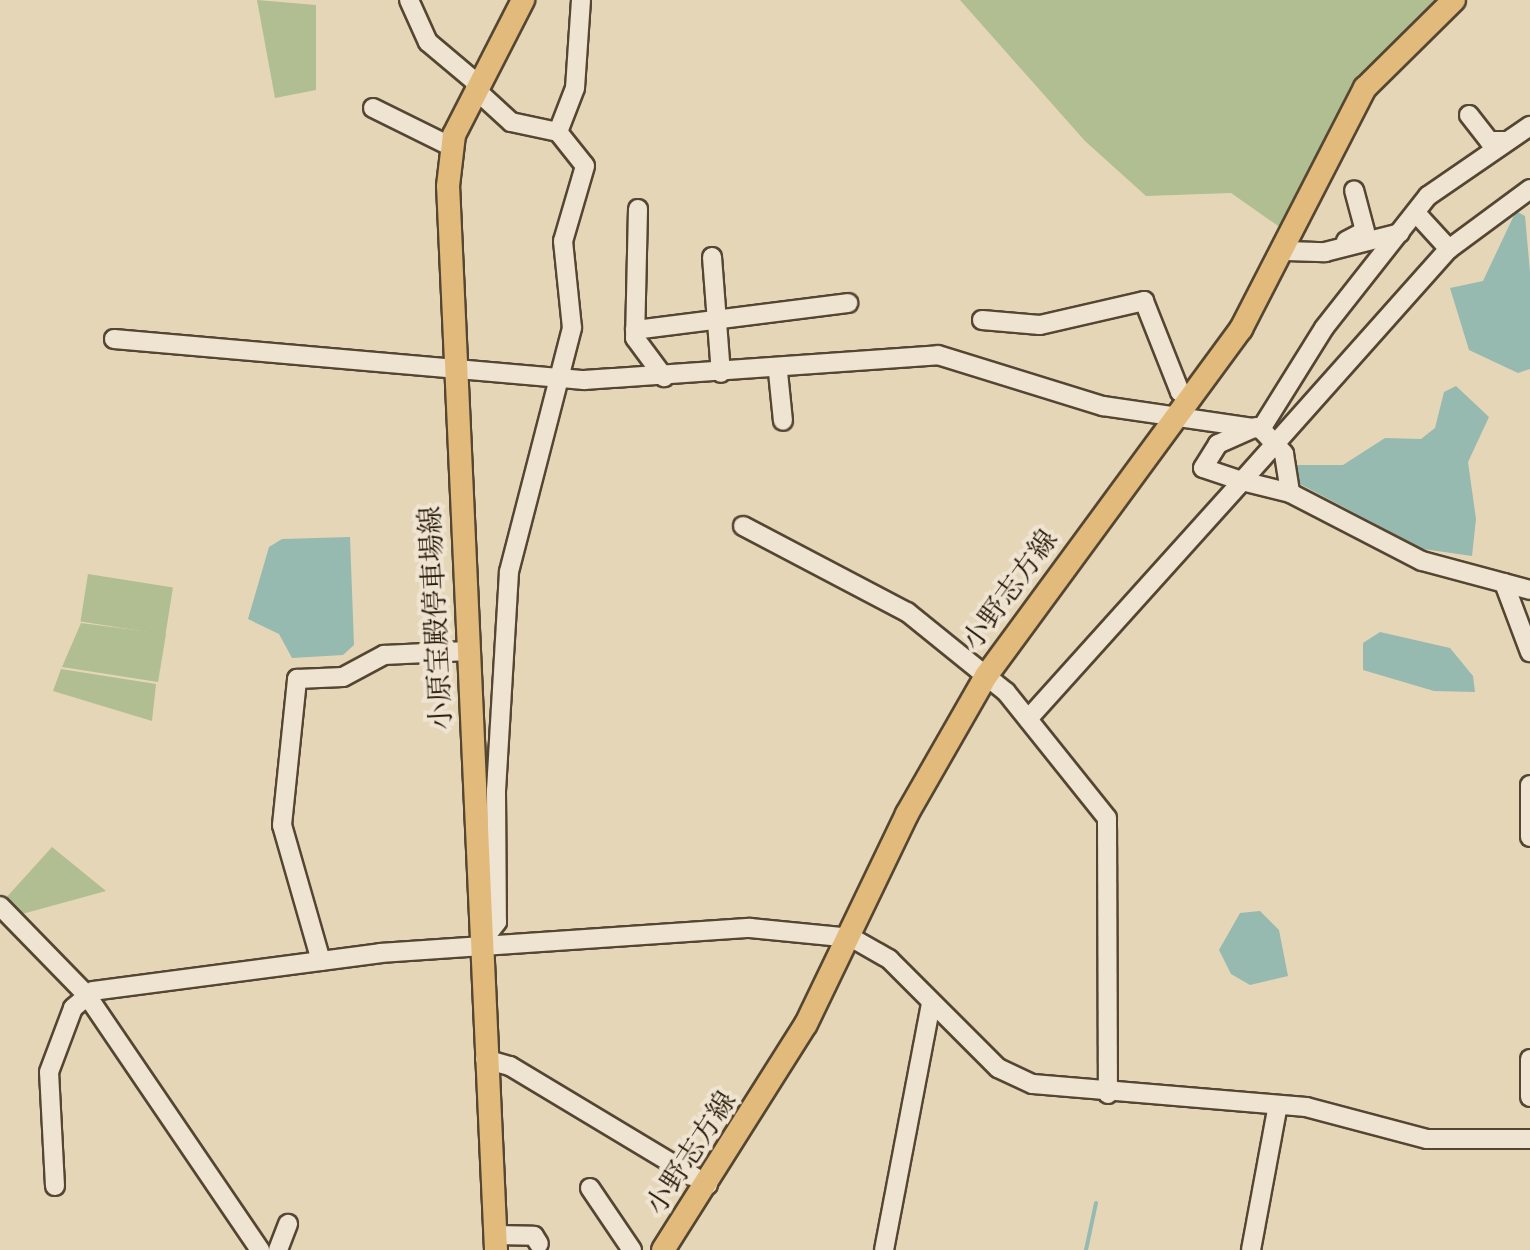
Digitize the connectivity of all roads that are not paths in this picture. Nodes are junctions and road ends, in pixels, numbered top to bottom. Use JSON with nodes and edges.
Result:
{"nodes":[{"id":1,"x":409,"y":0,"type":"edge"},
{"id":2,"x":523,"y":0,"type":"edge"},
{"id":3,"x":581,"y":0,"type":"edge"},
{"id":4,"x":1454,"y":0,"type":"edge"},
{"id":5,"x":476,"y":87,"type":"junction"},
{"id":6,"x":373,"y":108,"type":"dead end"},
{"id":7,"x":1469,"y":115,"type":"dead end"},
{"id":8,"x":1530,"y":126,"type":"edge"},
{"id":9,"x":558,"y":132,"type":"junction"},
{"id":10,"x":1506,"y":141,"type":"junction"},
{"id":11,"x":452,"y":147,"type":"junction"},
{"id":12,"x":1530,"y":189,"type":"edge"},
{"id":13,"x":1354,"y":190,"type":"dead end"},
{"id":14,"x":638,"y":209,"type":"dead end"},
{"id":15,"x":1416,"y":213,"type":"junction"},
{"id":16,"x":1400,"y":233,"type":"junction"},
{"id":17,"x":1449,"y":249,"type":"junction"},
{"id":18,"x":1287,"y":251,"type":"junction"},
{"id":19,"x":1316,"y":253,"type":"junction"},
{"id":20,"x":712,"y":257,"type":"dead end"},
{"id":21,"x":848,"y":303,"type":"dead end"},
{"id":22,"x":716,"y":320,"type":"junction"},
{"id":23,"x":982,"y":320,"type":"dead end"},
{"id":24,"x":635,"y":330,"type":"junction"},
{"id":25,"x":114,"y":339,"type":"dead end"},
{"id":26,"x":455,"y":368,"type":"junction"},
{"id":27,"x":778,"y":372,"type":"junction"},
{"id":28,"x":721,"y":373,"type":"junction"},
{"id":29,"x":559,"y":376,"type":"junction"},
{"id":30,"x":664,"y":377,"type":"junction"},
{"id":31,"x":1190,"y":396,"type":"junction"},
{"id":32,"x":1176,"y":417,"type":"junction"},
{"id":33,"x":783,"y":421,"type":"dead end"},
{"id":34,"x":1258,"y":428,"type":"junction"},
{"id":35,"x":1275,"y":444,"type":"junction"},
{"id":36,"x":1242,"y":481,"type":"junction"},
{"id":37,"x":1290,"y":493,"type":"junction"},
{"id":38,"x":743,"y":526,"type":"dead end"},
{"id":39,"x":1504,"y":583,"type":"junction"},
{"id":40,"x":1530,"y":590,"type":"edge"},
{"id":41,"x":468,"y":651,"type":"junction"},
{"id":42,"x":1530,"y":652,"type":"edge"},
{"id":43,"x":986,"y":676,"type":"junction"},
{"id":44,"x":1028,"y":719,"type":"junction"},
{"id":45,"x":1530,"y":785,"type":"edge"},
{"id":46,"x":1530,"y":837,"type":"edge"},
{"id":47,"x":0,"y":906,"type":"edge"},
{"id":48,"x":852,"y":938,"type":"junction"},
{"id":49,"x":480,"y":945,"type":"junction"},
{"id":50,"x":321,"y":961,"type":"junction"},
{"id":51,"x":86,"y":994,"type":"junction"},
{"id":52,"x":931,"y":1004,"type":"junction"},
{"id":53,"x":485,"y":1059,"type":"junction"},
{"id":54,"x":1530,"y":1059,"type":"edge"},
{"id":55,"x":1108,"y":1094,"type":"junction"},
{"id":56,"x":1530,"y":1097,"type":"edge"},
{"id":57,"x":1278,"y":1105,"type":"junction"},
{"id":58,"x":1530,"y":1139,"type":"edge"},
{"id":59,"x":708,"y":1185,"type":"junction"},
{"id":60,"x":55,"y":1186,"type":"dead end"},
{"id":61,"x":590,"y":1188,"type":"dead end"},
{"id":62,"x":288,"y":1224,"type":"dead end"},
{"id":63,"x":496,"y":1243,"type":"edge"},
{"id":64,"x":539,"y":1244,"type":"dead end"},
{"id":65,"x":260,"y":1250,"type":"edge"},
{"id":66,"x":278,"y":1250,"type":"edge"},
{"id":67,"x":632,"y":1250,"type":"edge"},
{"id":68,"x":663,"y":1250,"type":"edge"},
{"id":69,"x":884,"y":1250,"type":"edge"},
{"id":70,"x":1251,"y":1250,"type":"edge"}],
"edges":[{"from":1,"to":5,"type":"street"},
{"from":2,"to":5,"type":"main road","name":"小原宝殿停車場線"},
{"from":3,"to":9,"type":"street"},
{"from":4,"to":18,"type":"main road","name":"小野志方線"},
{"from":5,"to":9,"type":"street"},
{"from":5,"to":11,"type":"main road","name":"小原宝殿停車場線"},
{"from":6,"to":11,"type":"street"},
{"from":7,"to":10,"type":"street"},
{"from":8,"to":10,"type":"street"},
{"from":9,"to":29,"type":"street"},
{"from":10,"to":15,"type":"street"},
{"from":11,"to":26,"type":"main road","name":"小原宝殿停車場線"},
{"from":12,"to":17,"type":"street"},
{"from":13,"to":19,"type":"street"},
{"from":14,"to":24,"type":"street"},
{"from":15,"to":16,"type":"street"},
{"from":15,"to":17,"type":"street"},
{"from":16,"to":19,"type":"street"},
{"from":16,"to":34,"type":"street"},
{"from":17,"to":35,"type":"street"},
{"from":18,"to":19,"type":"street"},
{"from":18,"to":31,"type":"main road","name":"小野志方線"},
{"from":20,"to":22,"type":"street"},
{"from":21,"to":22,"type":"street"},
{"from":22,"to":24,"type":"street"},
{"from":22,"to":28,"type":"street"},
{"from":23,"to":31,"type":"street"},
{"from":24,"to":30,"type":"street"},
{"from":25,"to":26,"type":"street"},
{"from":26,"to":29,"type":"street"},
{"from":26,"to":41,"type":"main road","name":"小原宝殿停車場線"},
{"from":27,"to":28,"type":"street"},
{"from":27,"to":32,"type":"street"},
{"from":27,"to":33,"type":"street"},
{"from":28,"to":30,"type":"street"},
{"from":29,"to":30,"type":"street"},
{"from":29,"to":49,"type":"street"},
{"from":31,"to":32,"type":"main road","name":"小野志方線"},
{"from":32,"to":34,"type":"street"},
{"from":32,"to":43,"type":"main road","name":"小野志方線"},
{"from":34,"to":35,"type":"street"},
{"from":34,"to":36,"type":"street"},
{"from":35,"to":36,"type":"street"},
{"from":35,"to":37,"type":"street"},
{"from":36,"to":37,"type":"street"},
{"from":36,"to":44,"type":"street"},
{"from":37,"to":39,"type":"street"},
{"from":38,"to":43,"type":"street"},
{"from":39,"to":40,"type":"street"},
{"from":39,"to":42,"type":"street"},
{"from":41,"to":49,"type":"main road","name":"小原宝殿停車場線"},
{"from":41,"to":50,"type":"street"},
{"from":43,"to":44,"type":"street"},
{"from":43,"to":48,"type":"main road","name":"小野志方線"},
{"from":44,"to":55,"type":"street"},
{"from":45,"to":46,"type":"street"},
{"from":47,"to":51,"type":"street"},
{"from":48,"to":49,"type":"street"},
{"from":48,"to":52,"type":"street"},
{"from":48,"to":59,"type":"main road","name":"小野志方線"},
{"from":49,"to":50,"type":"street"},
{"from":49,"to":53,"type":"main road","name":"小原宝殿停車場線"},
{"from":50,"to":51,"type":"street"},
{"from":51,"to":60,"type":"street"},
{"from":51,"to":65,"type":"street"},
{"from":52,"to":55,"type":"street"},
{"from":52,"to":69,"type":"street"},
{"from":53,"to":59,"type":"street"},
{"from":53,"to":63,"type":"main road","name":"小原宝殿停車場線"},
{"from":54,"to":56,"type":"street"},
{"from":55,"to":57,"type":"street"},
{"from":57,"to":58,"type":"street"},
{"from":57,"to":70,"type":"street"},
{"from":59,"to":68,"type":"main road","name":"小野志方線"},
{"from":61,"to":67,"type":"street"},
{"from":62,"to":66,"type":"street"},
{"from":63,"to":64,"type":"street"}]}
